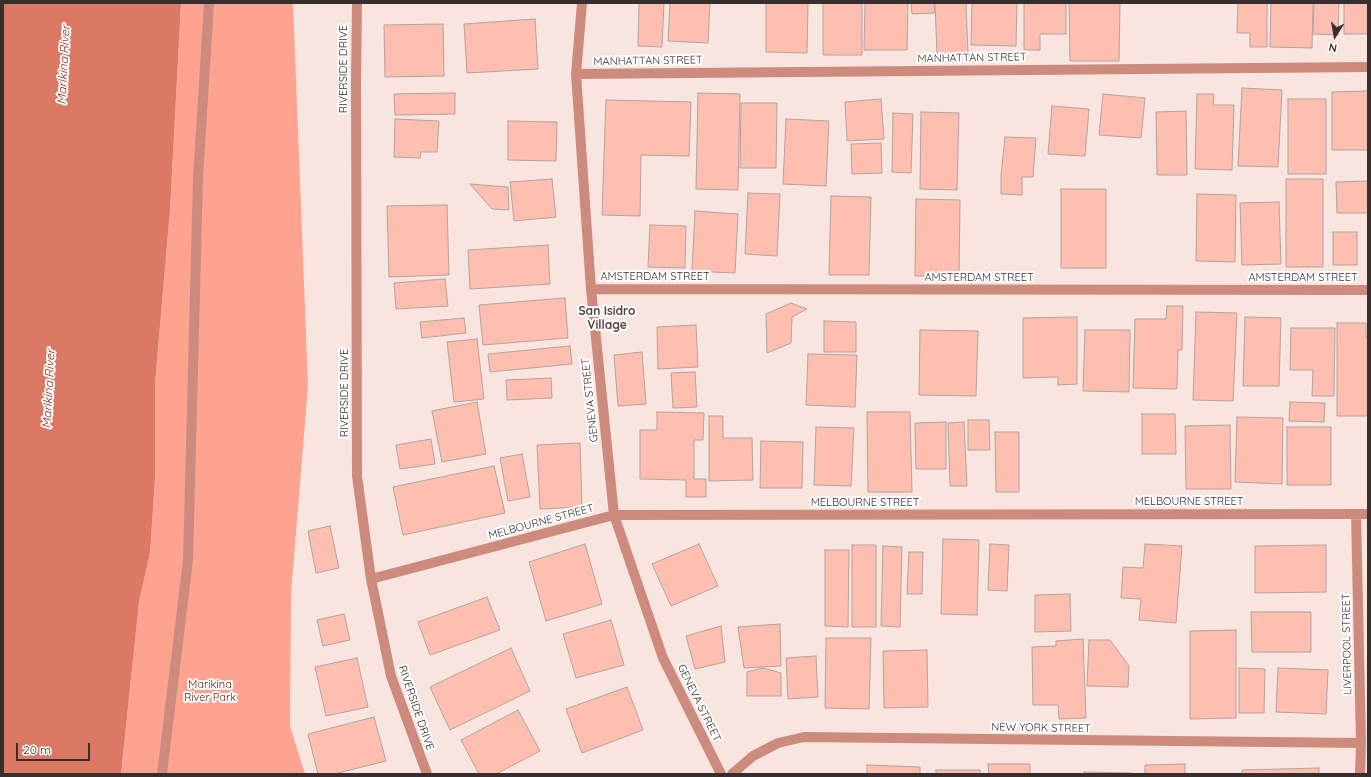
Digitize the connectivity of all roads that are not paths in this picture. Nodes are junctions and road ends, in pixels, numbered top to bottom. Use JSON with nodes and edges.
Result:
{"nodes":[{"id":1,"x":209,"y":3,"type":"edge"},
{"id":2,"x":357,"y":3,"type":"edge"},
{"id":3,"x":582,"y":3,"type":"edge"},
{"id":4,"x":1368,"y":67,"type":"edge"},
{"id":5,"x":576,"y":74,"type":"junction"},
{"id":6,"x":591,"y":289,"type":"junction"},
{"id":7,"x":1368,"y":290,"type":"edge"},
{"id":8,"x":1356,"y":514,"type":"junction"},
{"id":9,"x":1368,"y":514,"type":"edge"},
{"id":10,"x":614,"y":515,"type":"junction"},
{"id":11,"x":371,"y":579,"type":"junction"},
{"id":12,"x":1361,"y":743,"type":"junction"},
{"id":13,"x":162,"y":774,"type":"edge"},
{"id":14,"x":427,"y":774,"type":"edge"},
{"id":15,"x":721,"y":774,"type":"edge"},
{"id":16,"x":732,"y":774,"type":"edge"},
{"id":17,"x":1360,"y":774,"type":"edge"}],
"edges":[{"from":1,"to":13,"type":"street"},
{"from":2,"to":11,"type":"street","name":"RIVERSIDE DRIVE"},
{"from":3,"to":5,"type":"street","name":"GENEVA STREET"},
{"from":4,"to":5,"type":"street","name":"MANHATTAN STREET"},
{"from":5,"to":6,"type":"street","name":"GENEVA STREET"},
{"from":6,"to":7,"type":"street","name":"AMSTERDAM STREET"},
{"from":6,"to":10,"type":"street","name":"GENEVA STREET"},
{"from":8,"to":9,"type":"street","name":"MELBOURNE STREET"},
{"from":8,"to":10,"type":"street","name":"MELBOURNE STREET"},
{"from":8,"to":12,"type":"street","name":"LIVERPOOL STREET"},
{"from":10,"to":11,"type":"street","name":"MELBOURNE STREET"},
{"from":10,"to":15,"type":"street","name":"GENEVA STREET"},
{"from":11,"to":14,"type":"street","name":"RIVERSIDE DRIVE"},
{"from":12,"to":16,"type":"street","name":"NEW YORK STREET"},
{"from":12,"to":17,"type":"street","name":"LIVERPOOL STREET"}]}
